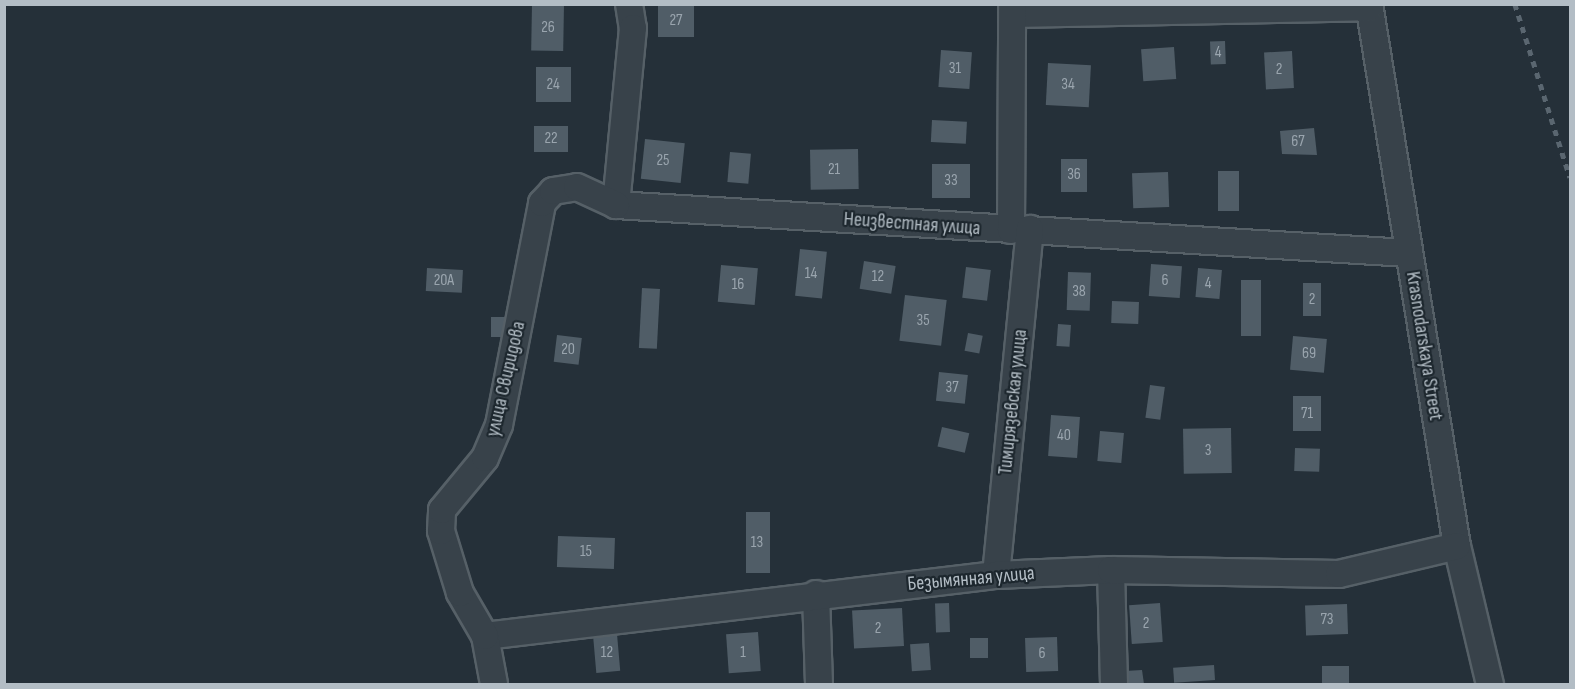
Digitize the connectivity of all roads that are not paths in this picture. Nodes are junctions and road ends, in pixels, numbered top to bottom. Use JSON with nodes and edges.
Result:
{"nodes":[{"id":1,"x":629,"y":4,"type":"edge"},
{"id":2,"x":1369,"y":6,"type":"edge"},
{"id":3,"x":1012,"y":9,"type":"edge"},
{"id":4,"x":616,"y":205,"type":"junction"},
{"id":5,"x":1020,"y":230,"type":"junction"},
{"id":6,"x":1408,"y":253,"type":"junction"},
{"id":7,"x":1457,"y":546,"type":"junction"},
{"id":8,"x":1111,"y":570,"type":"junction"},
{"id":9,"x":996,"y":575,"type":"junction"},
{"id":10,"x":816,"y":594,"type":"junction"},
{"id":11,"x":485,"y":636,"type":"junction"},
{"id":12,"x":494,"y":684,"type":"edge"},
{"id":13,"x":819,"y":684,"type":"edge"},
{"id":14,"x":1114,"y":684,"type":"edge"},
{"id":15,"x":1490,"y":684,"type":"edge"}],
"edges":[{"from":1,"to":4,"type":"street"},
{"from":2,"to":3,"type":"street"},
{"from":2,"to":6,"type":"street","name":"Krasnodarskaya Street"},
{"from":3,"to":5,"type":"street","name":"Тимирязевская улица"},
{"from":4,"to":5,"type":"street","name":"Неизвестная улица"},
{"from":4,"to":11,"type":"street","name":"улица Свиридова"},
{"from":5,"to":6,"type":"street","name":"Неизвестная улица"},
{"from":5,"to":9,"type":"street","name":"Тимирязевская улица"},
{"from":6,"to":7,"type":"street","name":"Krasnodarskaya Street"},
{"from":7,"to":8,"type":"street","name":"Безымянная улица"},
{"from":7,"to":15,"type":"street","name":"Krasnodarskaya Street"},
{"from":8,"to":9,"type":"street","name":"Безымянная улица"},
{"from":8,"to":14,"type":"street"},
{"from":9,"to":10,"type":"street","name":"Безымянная улица"},
{"from":10,"to":11,"type":"street","name":"Безымянная улица"},
{"from":10,"to":13,"type":"street"},
{"from":11,"to":12,"type":"street","name":"улица Свиридова"}]}
